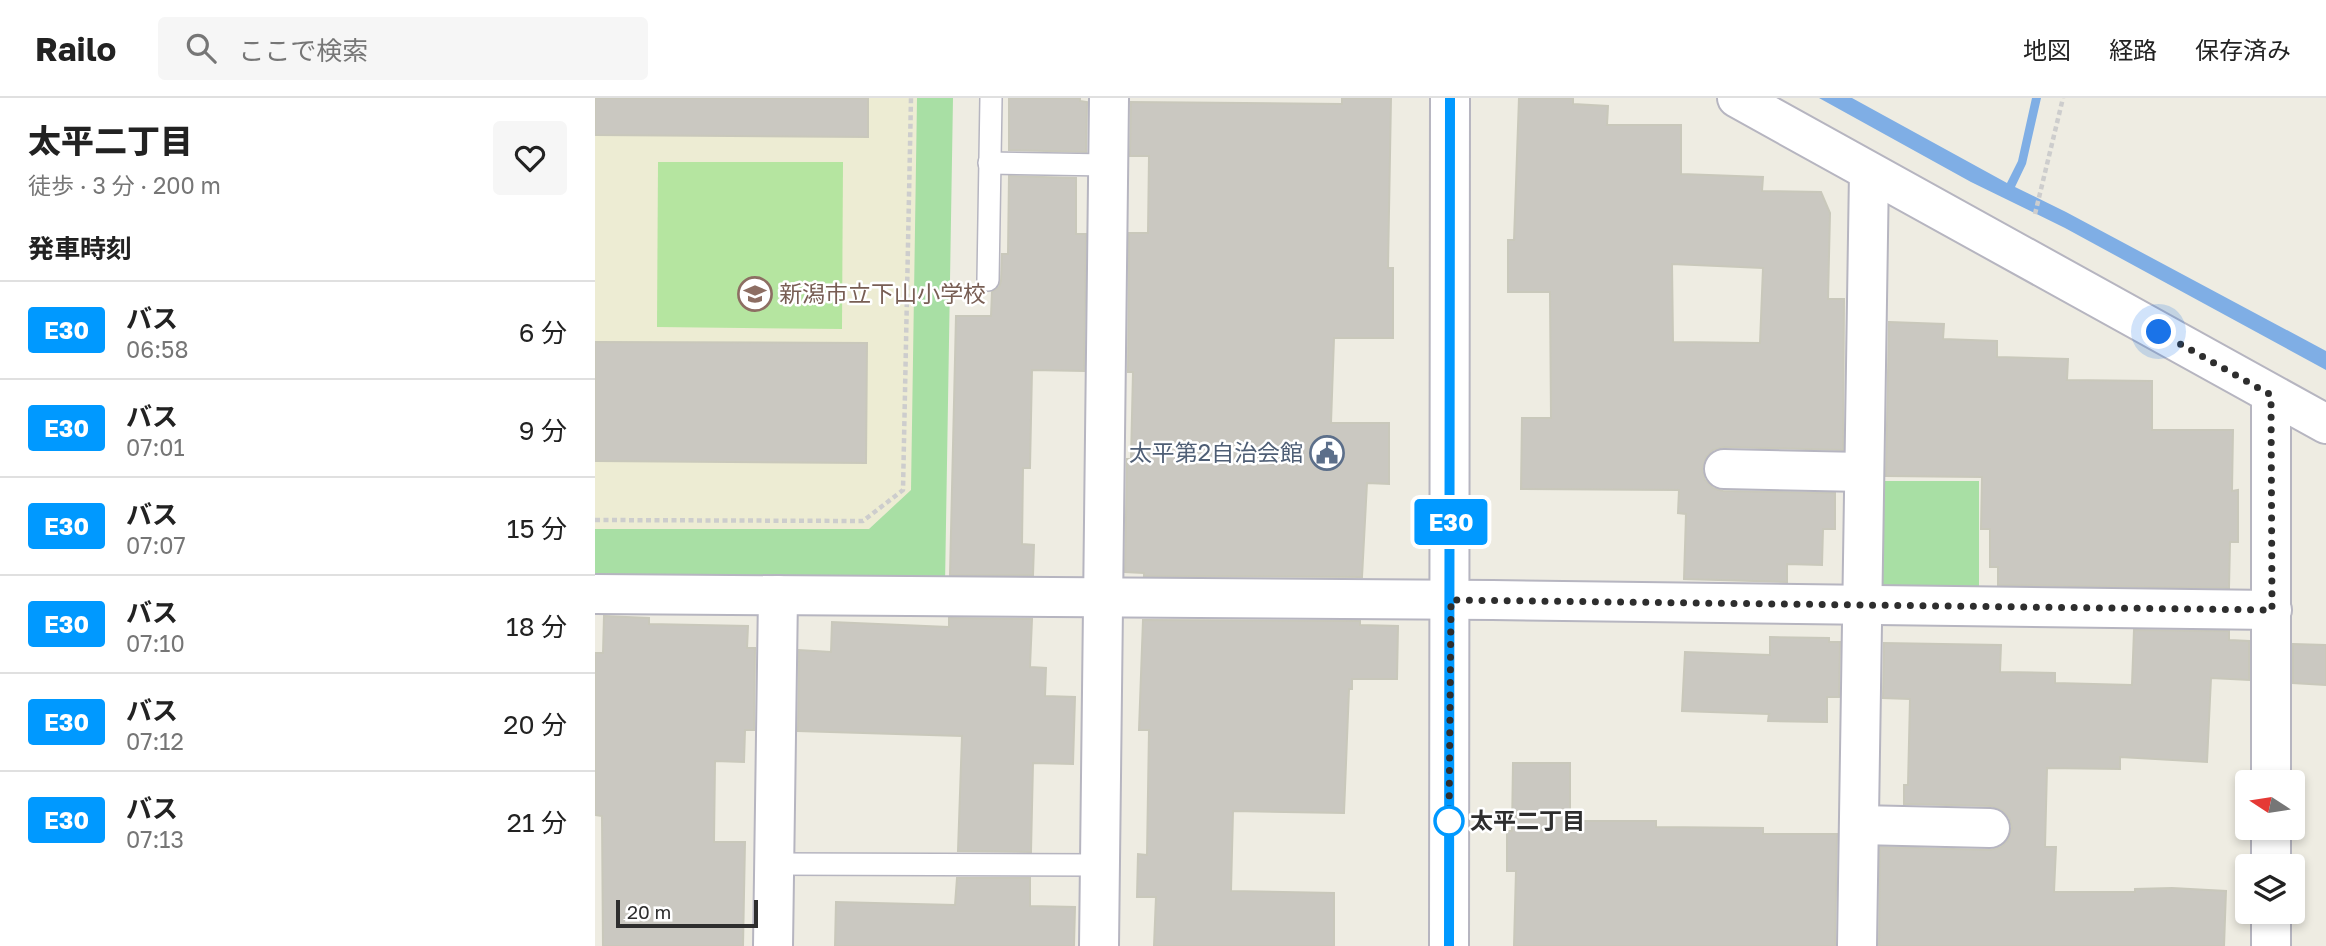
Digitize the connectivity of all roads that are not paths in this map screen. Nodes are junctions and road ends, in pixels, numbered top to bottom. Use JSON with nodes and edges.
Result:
{"nodes":[{"id":1,"x":991,"y":98,"type":"edge"},
{"id":2,"x":1109,"y":98,"type":"edge"},
{"id":3,"x":1450,"y":98,"type":"edge"},
{"id":4,"x":1737,"y":98,"type":"edge"},
{"id":5,"x":989,"y":163,"type":"junction"},
{"id":6,"x":1108,"y":165,"type":"junction"},
{"id":7,"x":1869,"y":172,"type":"junction"},
{"id":8,"x":988,"y":280,"type":"dead end"},
{"id":9,"x":2271,"y":395,"type":"junction"},
{"id":10,"x":2326,"y":424,"type":"edge"},
{"id":11,"x":1724,"y":469,"type":"dead end"},
{"id":12,"x":1863,"y":472,"type":"junction"},
{"id":13,"x":595,"y":594,"type":"edge"},
{"id":14,"x":778,"y":596,"type":"junction"},
{"id":15,"x":1103,"y":599,"type":"junction"},
{"id":16,"x":1451,"y":600,"type":"junction"},
{"id":17,"x":1862,"y":605,"type":"junction"},
{"id":18,"x":2272,"y":610,"type":"junction"},
{"id":19,"x":2271,"y":770,"type":"edge"},
{"id":20,"x":1859,"y":825,"type":"junction"},
{"id":21,"x":1990,"y":828,"type":"dead end"},
{"id":22,"x":774,"y":863,"type":"junction"},
{"id":23,"x":1100,"y":866,"type":"junction"},
{"id":24,"x":2271,"y":924,"type":"edge"},
{"id":25,"x":773,"y":946,"type":"edge"},
{"id":26,"x":1099,"y":946,"type":"edge"},
{"id":27,"x":1449,"y":946,"type":"edge"},
{"id":28,"x":1857,"y":946,"type":"edge"},
{"id":29,"x":2271,"y":946,"type":"edge"}],
"edges":[{"from":1,"to":5,"type":"lane"},
{"from":2,"to":6,"type":"street"},
{"from":3,"to":16,"type":"street"},
{"from":4,"to":7,"type":"street"},
{"from":5,"to":6,"type":"lane"},
{"from":5,"to":8,"type":"lane"},
{"from":6,"to":15,"type":"street"},
{"from":7,"to":9,"type":"street"},
{"from":7,"to":12,"type":"street"},
{"from":9,"to":10,"type":"street"},
{"from":9,"to":18,"type":"street"},
{"from":11,"to":12,"type":"street"},
{"from":12,"to":17,"type":"street"},
{"from":13,"to":14,"type":"street"},
{"from":14,"to":15,"type":"street"},
{"from":14,"to":22,"type":"street"},
{"from":15,"to":16,"type":"street"},
{"from":15,"to":23,"type":"street"},
{"from":16,"to":17,"type":"street"},
{"from":16,"to":27,"type":"street"},
{"from":17,"to":18,"type":"street"},
{"from":17,"to":20,"type":"street"},
{"from":18,"to":19,"type":"street"},
{"from":20,"to":21,"type":"street"},
{"from":20,"to":28,"type":"street"},
{"from":22,"to":23,"type":"lane"},
{"from":22,"to":25,"type":"street"},
{"from":23,"to":26,"type":"street"},
{"from":24,"to":29,"type":"street"}]}
